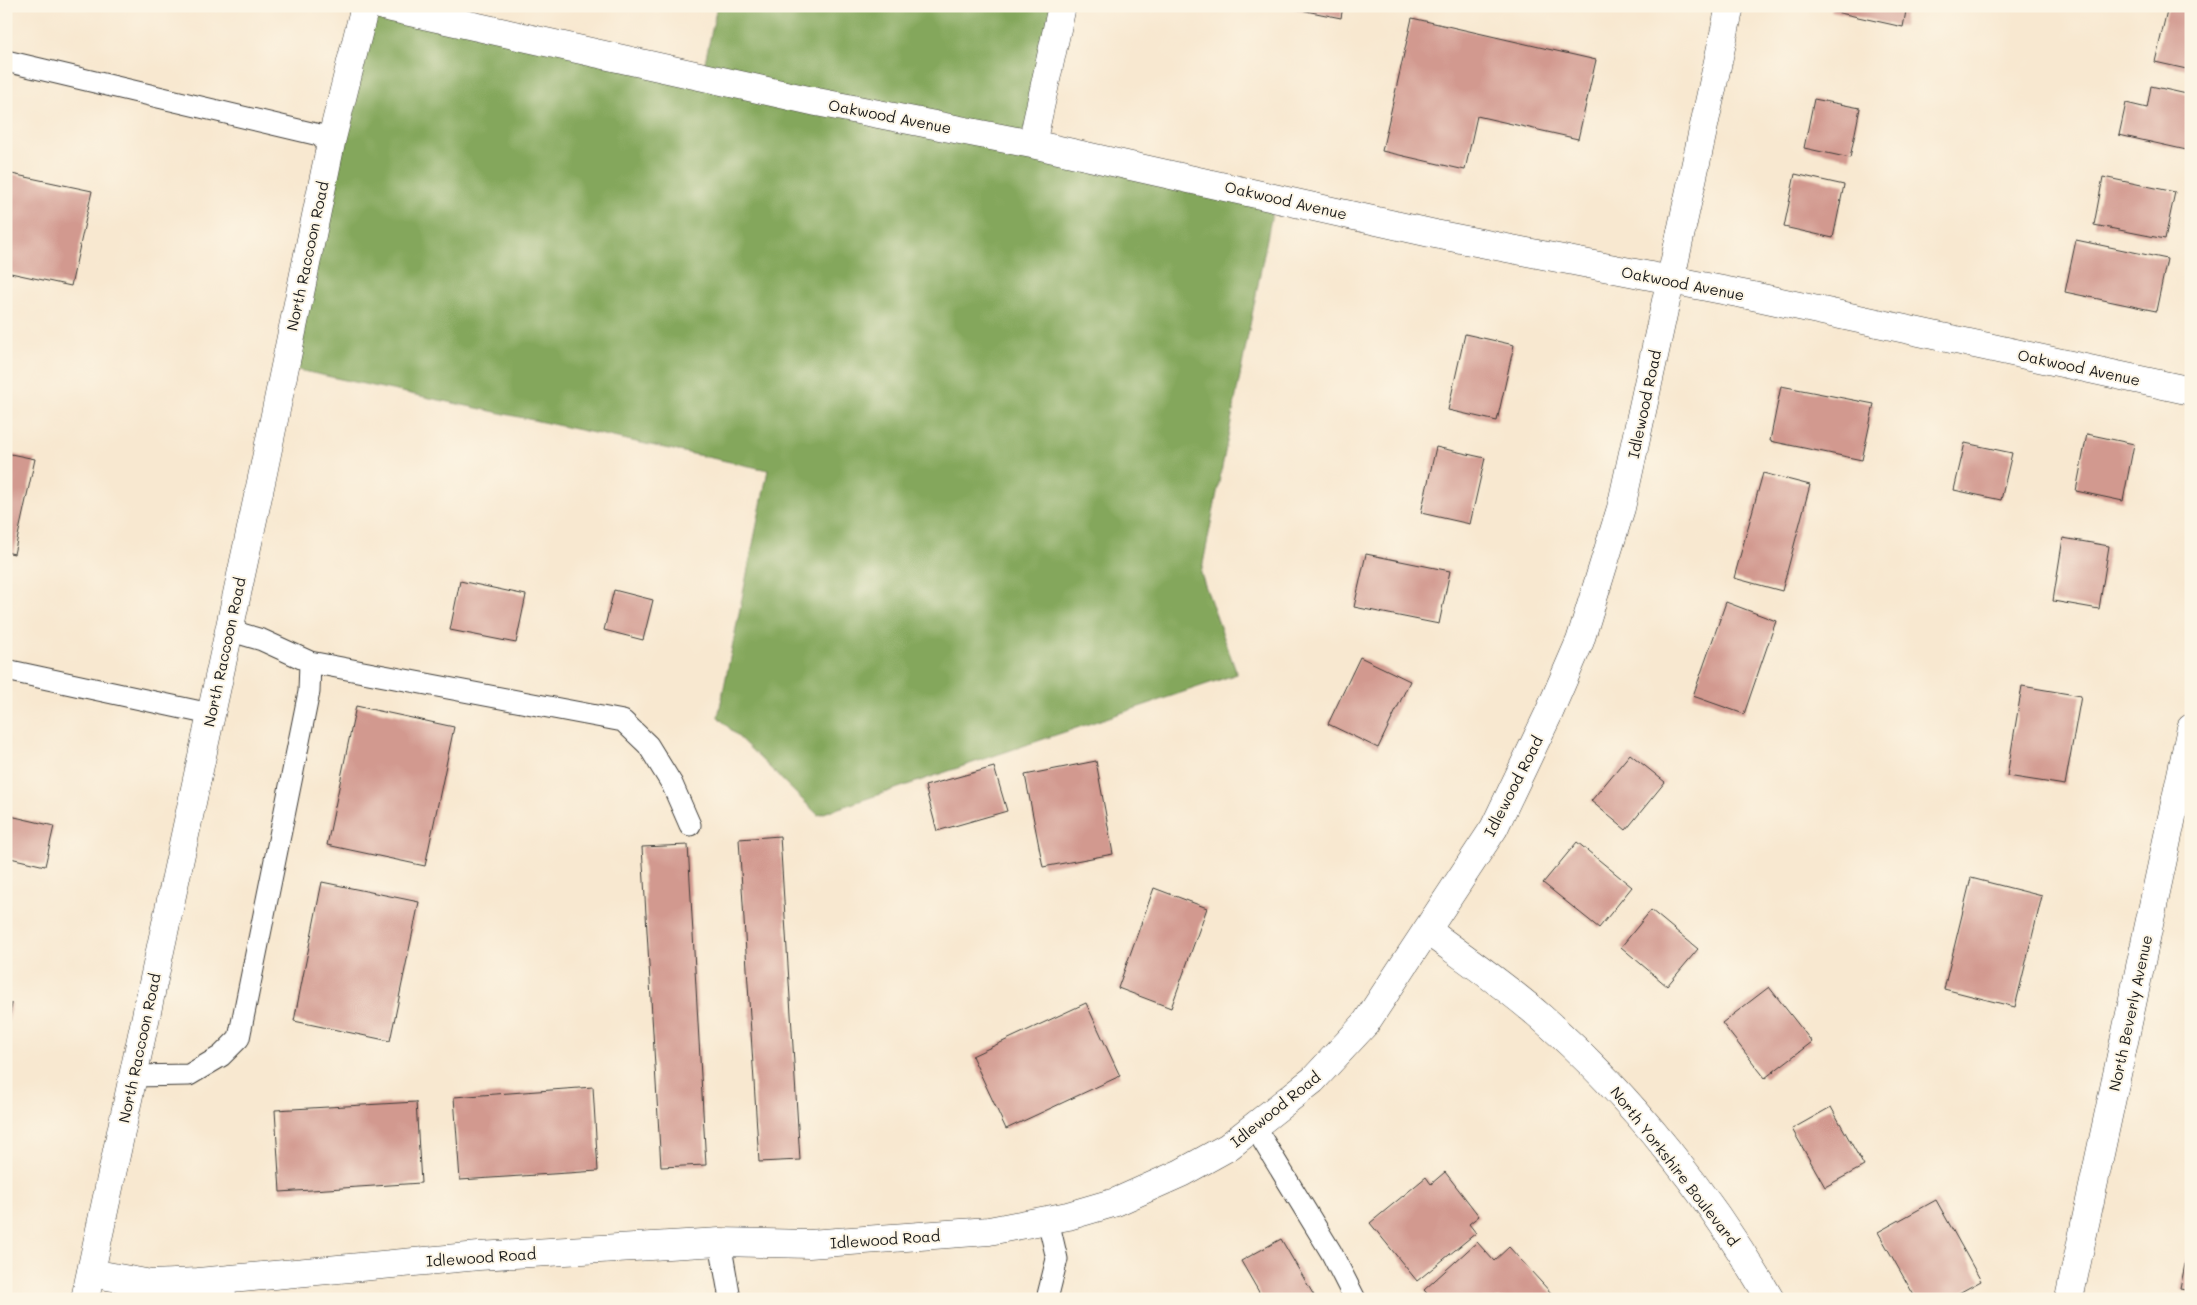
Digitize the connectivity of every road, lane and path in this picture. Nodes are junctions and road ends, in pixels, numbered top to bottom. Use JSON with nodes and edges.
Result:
{"nodes":[{"id":1,"x":365,"y":6,"type":"edge"},
{"id":2,"x":383,"y":6,"type":"edge"},
{"id":3,"x":1062,"y":6,"type":"edge"},
{"id":4,"x":1730,"y":6,"type":"edge"},
{"id":5,"x":6,"y":61,"type":"edge"},
{"id":6,"x":332,"y":138,"type":"junction"},
{"id":7,"x":1032,"y":144,"type":"junction"},
{"id":8,"x":1672,"y":281,"type":"junction"},
{"id":9,"x":2191,"y":391,"type":"edge"},
{"id":10,"x":228,"y":630,"type":"junction"},
{"id":11,"x":310,"y":662,"type":"junction"},
{"id":12,"x":6,"y":670,"type":"edge"},
{"id":13,"x":210,"y":714,"type":"junction"},
{"id":14,"x":2191,"y":728,"type":"edge"},
{"id":15,"x":690,"y":825,"type":"dead end"},
{"id":16,"x":1428,"y":931,"type":"junction"},
{"id":17,"x":133,"y":1076,"type":"junction"},
{"id":18,"x":1254,"y":1126,"type":"junction"},
{"id":19,"x":1048,"y":1220,"type":"junction"},
{"id":20,"x":720,"y":1242,"type":"junction"},
{"id":21,"x":88,"y":1286,"type":"edge"},
{"id":22,"x":224,"y":1289,"type":"edge"},
{"id":23,"x":730,"y":1299,"type":"edge"},
{"id":24,"x":1047,"y":1299,"type":"edge"},
{"id":25,"x":1355,"y":1299,"type":"edge"},
{"id":26,"x":1770,"y":1299,"type":"edge"},
{"id":27,"x":2069,"y":1299,"type":"edge"}],
"edges":[{"from":1,"to":6,"type":"street","name":"North Raccoon Road"},
{"from":2,"to":7,"type":"street","name":"Oakwood Avenue"},
{"from":3,"to":7,"type":"street"},
{"from":4,"to":8,"type":"street","name":"Idlewood Road"},
{"from":5,"to":6,"type":"lane"},
{"from":6,"to":10,"type":"street","name":"North Raccoon Road"},
{"from":7,"to":8,"type":"street","name":"Oakwood Avenue"},
{"from":8,"to":9,"type":"street","name":"Oakwood Avenue"},
{"from":8,"to":16,"type":"street","name":"Idlewood Road"},
{"from":10,"to":11,"type":"lane"},
{"from":10,"to":13,"type":"street","name":"North Raccoon Road"},
{"from":11,"to":15,"type":"lane"},
{"from":11,"to":17,"type":"lane"},
{"from":12,"to":13,"type":"lane"},
{"from":13,"to":17,"type":"street","name":"North Raccoon Road"},
{"from":14,"to":27,"type":"street","name":"North Beverly Avenue"},
{"from":16,"to":18,"type":"street","name":"Idlewood Road"},
{"from":16,"to":26,"type":"street","name":"North Yorkshire Boulevard"},
{"from":17,"to":21,"type":"street","name":"North Raccoon Road"},
{"from":18,"to":19,"type":"street","name":"Idlewood Road"},
{"from":18,"to":25,"type":"lane"},
{"from":19,"to":20,"type":"street","name":"Idlewood Road"},
{"from":19,"to":24,"type":"lane"},
{"from":20,"to":22,"type":"street","name":"Idlewood Road"},
{"from":20,"to":23,"type":"lane"},
{"from":21,"to":22,"type":"street","name":"Idlewood Road"}]}
